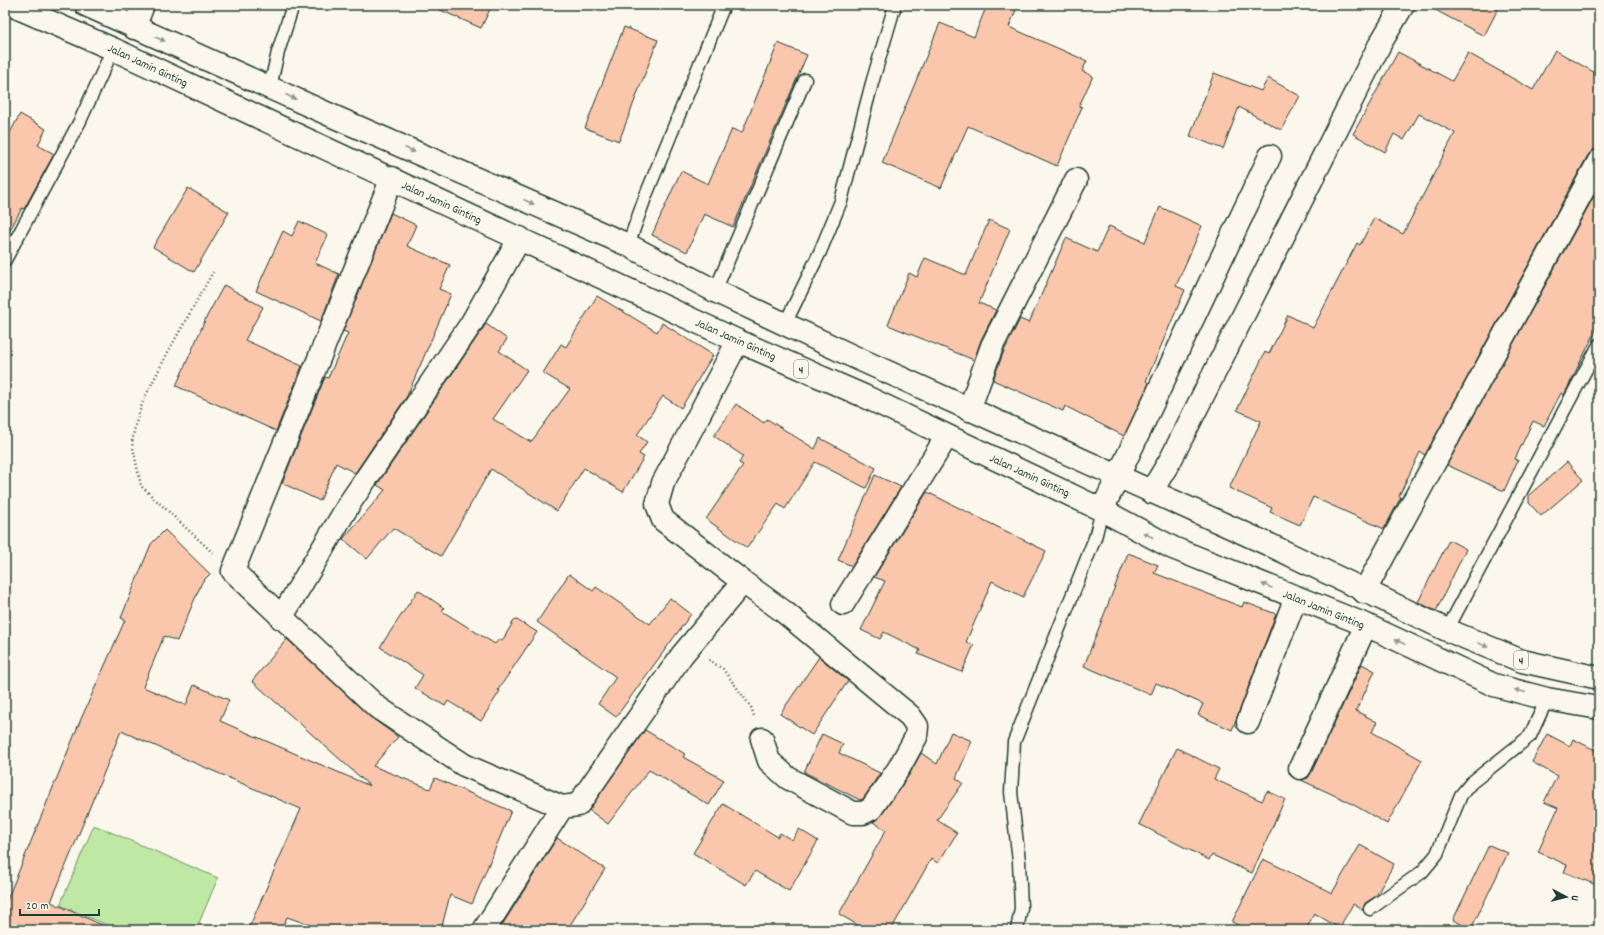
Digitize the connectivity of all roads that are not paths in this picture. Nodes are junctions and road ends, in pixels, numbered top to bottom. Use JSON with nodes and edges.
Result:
{"nodes":[{"id":1,"x":11,"y":5,"type":"edge"},
{"id":2,"x":86,"y":5,"type":"edge"},
{"id":3,"x":143,"y":5,"type":"edge"},
{"id":4,"x":293,"y":5,"type":"edge"},
{"id":5,"x":724,"y":5,"type":"edge"},
{"id":6,"x":895,"y":5,"type":"edge"},
{"id":7,"x":1403,"y":5,"type":"edge"},
{"id":8,"x":134,"y":28,"type":"junction"},
{"id":9,"x":113,"y":49,"type":"junction"},
{"id":10,"x":805,"y":80,"type":"dead end"},
{"id":11,"x":270,"y":87,"type":"junction"},
{"id":12,"x":1270,"y":156,"type":"dead end"},
{"id":13,"x":1599,"y":161,"type":"edge"},
{"id":14,"x":392,"y":178,"type":"junction"},
{"id":15,"x":1076,"y":180,"type":"dead end"},
{"id":16,"x":520,"y":238,"type":"junction"},
{"id":17,"x":628,"y":245,"type":"junction"},
{"id":18,"x":5,"y":260,"type":"edge"},
{"id":19,"x":715,"y":291,"type":"junction"},
{"id":20,"x":785,"y":324,"type":"junction"},
{"id":21,"x":738,"y":341,"type":"junction"},
{"id":22,"x":1599,"y":345,"type":"edge"},
{"id":23,"x":969,"y":410,"type":"junction"},
{"id":24,"x":947,"y":436,"type":"junction"},
{"id":25,"x":1119,"y":476,"type":"junction"},
{"id":26,"x":1151,"y":492,"type":"junction"},
{"id":27,"x":1102,"y":510,"type":"junction"},
{"id":28,"x":743,"y":582,"type":"junction"},
{"id":29,"x":1364,"y":592,"type":"junction"},
{"id":30,"x":1296,"y":597,"type":"junction"},
{"id":31,"x":843,"y":604,"type":"dead end"},
{"id":32,"x":281,"y":618,"type":"junction"},
{"id":33,"x":1366,"y":625,"type":"junction"},
{"id":34,"x":1447,"y":630,"type":"junction"},
{"id":35,"x":1599,"y":678,"type":"edge"},
{"id":36,"x":1547,"y":699,"type":"junction"},
{"id":37,"x":1599,"y":708,"type":"edge"},
{"id":38,"x":1248,"y":722,"type":"dead end"},
{"id":39,"x":762,"y":739,"type":"road end"},
{"id":40,"x":1300,"y":768,"type":"dead end"},
{"id":41,"x":562,"y":807,"type":"junction"},
{"id":42,"x":1370,"y":909,"type":"dead end"},
{"id":43,"x":484,"y":930,"type":"edge"},
{"id":44,"x":1017,"y":930,"type":"edge"}],
"edges":[{"from":1,"to":9,"type":"main road","name":"Jalan Jamin Ginting","number":"4"},
{"from":2,"to":8,"type":"main road","number":"4"},
{"from":3,"to":8,"type":"main road"},
{"from":4,"to":11,"type":"lane"},
{"from":5,"to":17,"type":"lane"},
{"from":6,"to":20,"type":"lane"},
{"from":7,"to":26,"type":"main road"},
{"from":8,"to":11,"type":"main road","number":"4","one_way":true},
{"from":9,"to":14,"type":"main road","name":"Jalan Jamin Ginting","number":"4"},
{"from":9,"to":18,"type":"lane"},
{"from":10,"to":19,"type":"lane"},
{"from":11,"to":17,"type":"main road","number":"4","one_way":true},
{"from":12,"to":25,"type":"main road"},
{"from":13,"to":29,"type":"main road"},
{"from":14,"to":16,"type":"main road","name":"Jalan Jamin Ginting","number":"4"},
{"from":14,"to":32,"type":"main road"},
{"from":15,"to":23,"type":"main road"},
{"from":16,"to":21,"type":"main road","name":"Jalan Jamin Ginting","number":"4"},
{"from":16,"to":32,"type":"main road"},
{"from":17,"to":19,"type":"main road","number":"4"},
{"from":19,"to":20,"type":"main road","number":"4"},
{"from":20,"to":23,"type":"main road","number":"4"},
{"from":21,"to":24,"type":"main road","name":"Jalan Jamin Ginting","number":"4"},
{"from":21,"to":28,"type":"main road"},
{"from":22,"to":34,"type":"lane"},
{"from":23,"to":25,"type":"main road","number":"4"},
{"from":24,"to":27,"type":"main road","name":"Jalan Jamin Ginting","number":"4"},
{"from":24,"to":31,"type":"main road"},
{"from":25,"to":26,"type":"main road","number":"4"},
{"from":25,"to":27,"type":"main road"},
{"from":26,"to":29,"type":"main road","number":"4"},
{"from":30,"to":27,"type":"main road","name":"Jalan Jamin Ginting","number":"4","one_way":true},
{"from":27,"to":44,"type":"lane"},
{"from":28,"to":39,"type":"main road"},
{"from":28,"to":41,"type":"main road"},
{"from":29,"to":34,"type":"main road","number":"4"},
{"from":30,"to":33,"type":"main road","name":"Jalan Jamin Ginting","number":"4"},
{"from":30,"to":38,"type":"main road"},
{"from":32,"to":41,"type":"main road"},
{"from":36,"to":33,"type":"main road","name":"Jalan Jamin Ginting","number":"4","one_way":true},
{"from":33,"to":40,"type":"main road"},
{"from":34,"to":35,"type":"main road","number":"4","one_way":true},
{"from":36,"to":37,"type":"main road","name":"Jalan Jamin Ginting","number":"4"},
{"from":36,"to":42,"type":"lane"},
{"from":41,"to":43,"type":"main road"}]}
